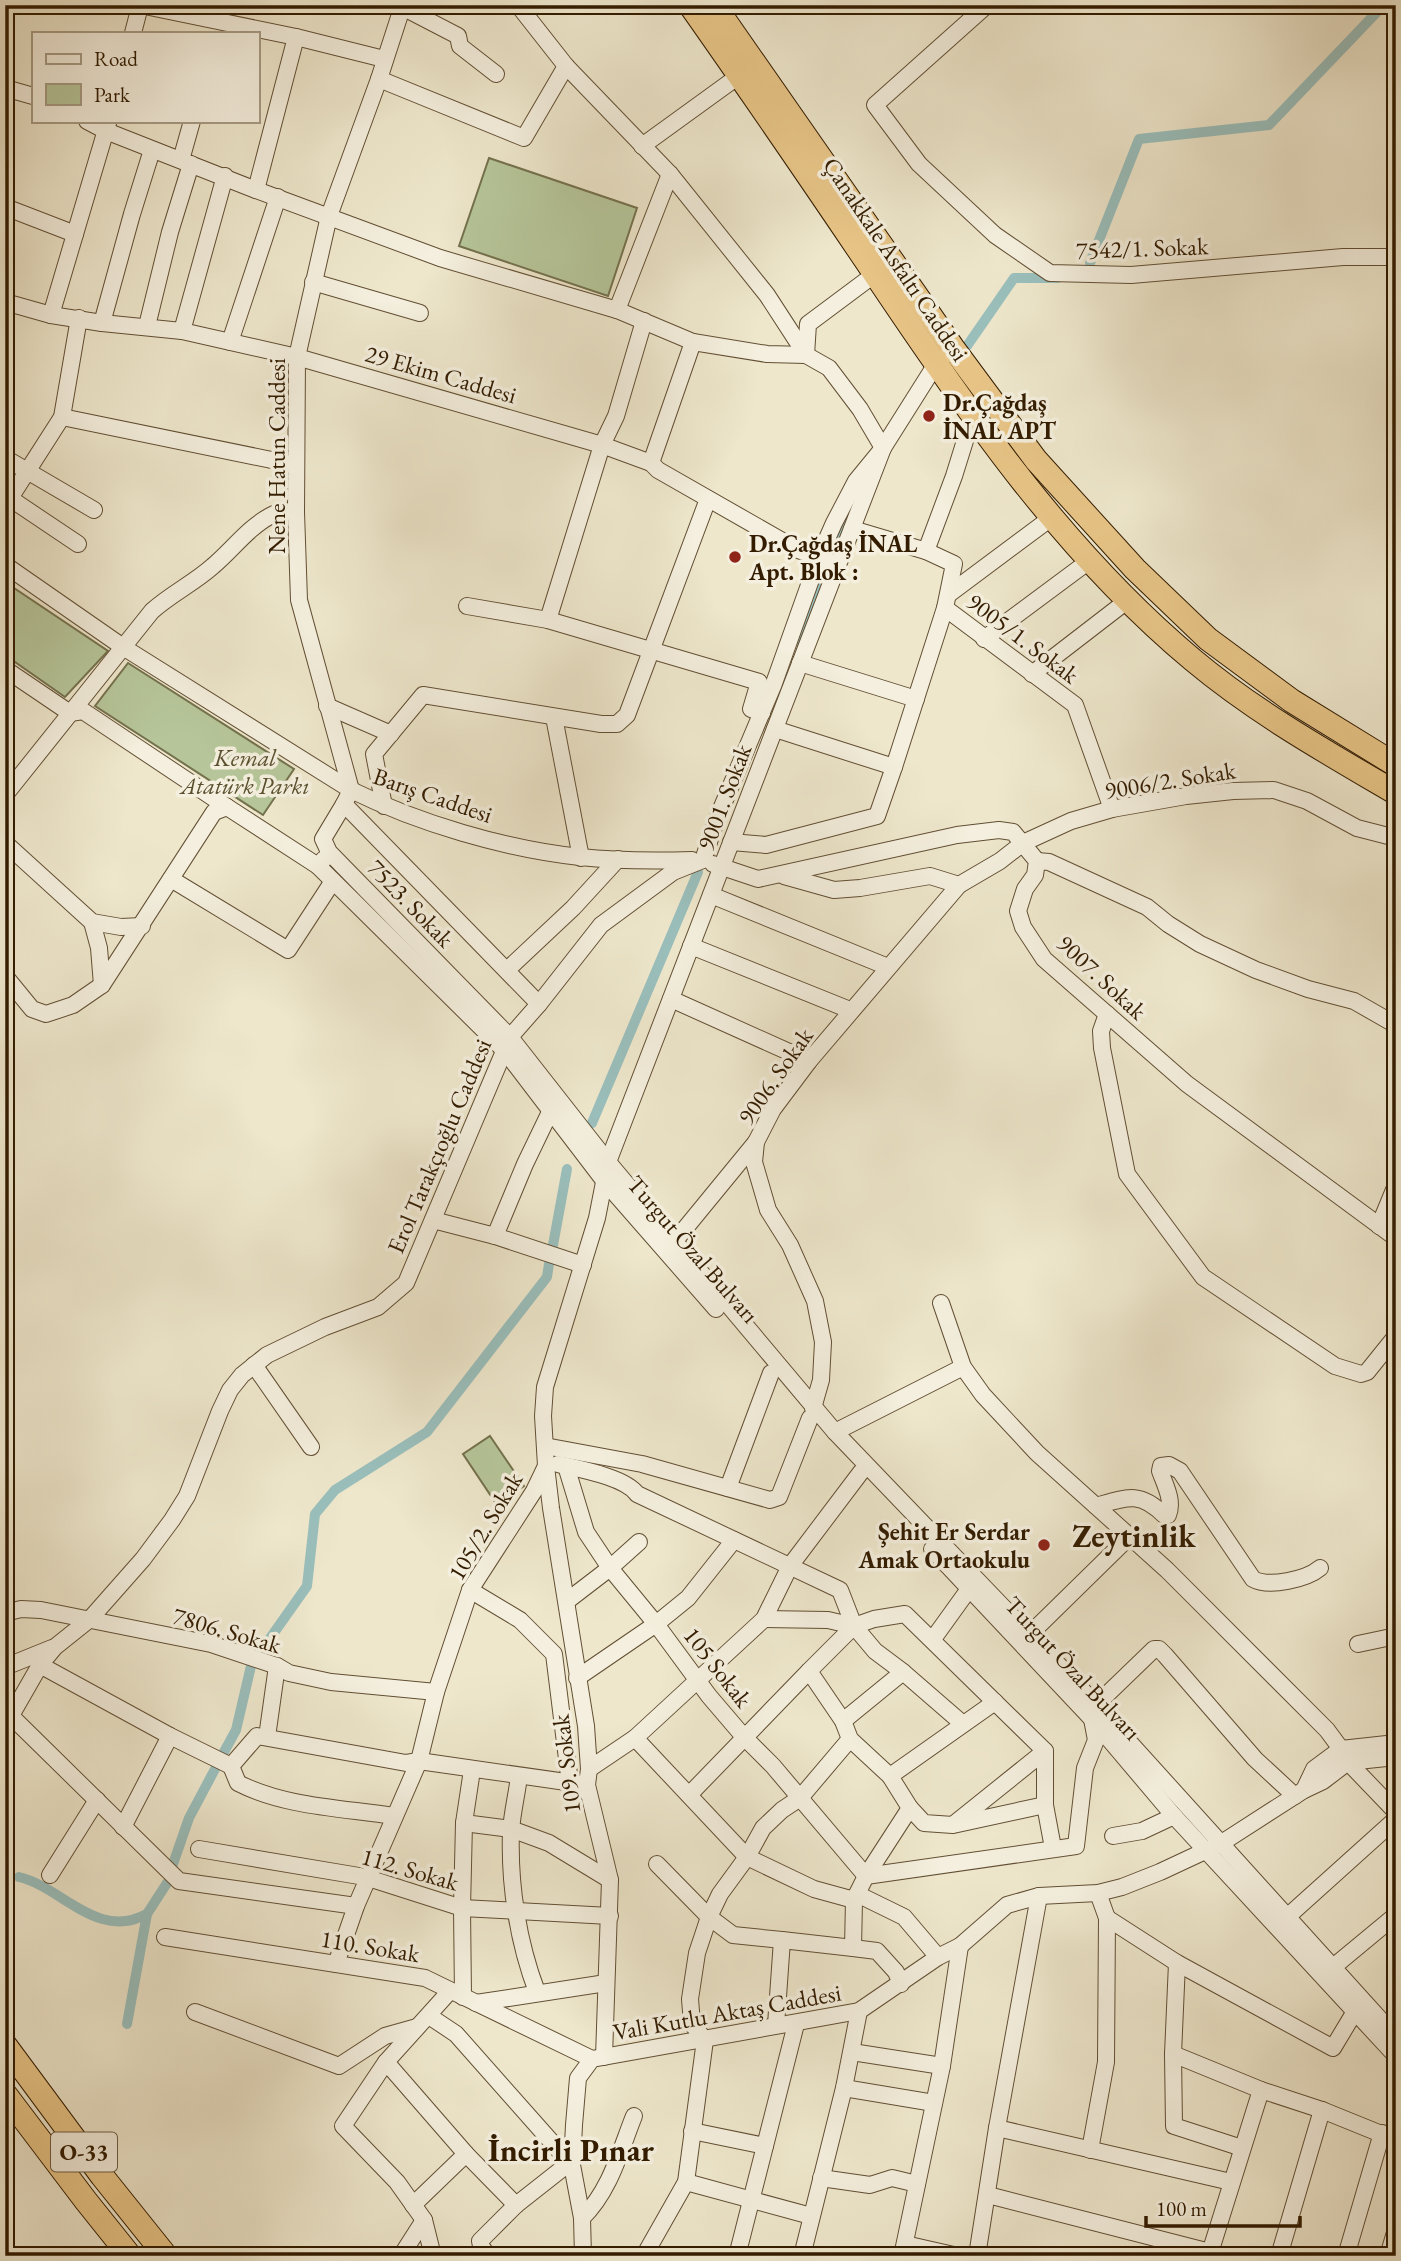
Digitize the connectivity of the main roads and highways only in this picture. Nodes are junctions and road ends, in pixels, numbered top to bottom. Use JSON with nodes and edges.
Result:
{"nodes":[{"id":1,"x":691,"y":5,"type":"edge"},
{"id":2,"x":714,"y":5,"type":"edge"},
{"id":3,"x":1396,"y":765,"type":"edge"},
{"id":4,"x":1396,"y":793,"type":"edge"},
{"id":5,"x":5,"y":2045,"type":"edge"},
{"id":6,"x":5,"y":2094,"type":"edge"},
{"id":7,"x":130,"y":2256,"type":"edge"},
{"id":8,"x":166,"y":2256,"type":"edge"}],
"edges":[{"from":1,"to":4,"type":"highway","name":"Çanakkale Asfaltı Caddesi"},
{"from":2,"to":3,"type":"highway","name":"Çanakkale Asfaltı Caddesi"},
{"from":5,"to":8,"type":"highway","number":"O-33"},
{"from":6,"to":7,"type":"highway","number":"O-33"}]}
